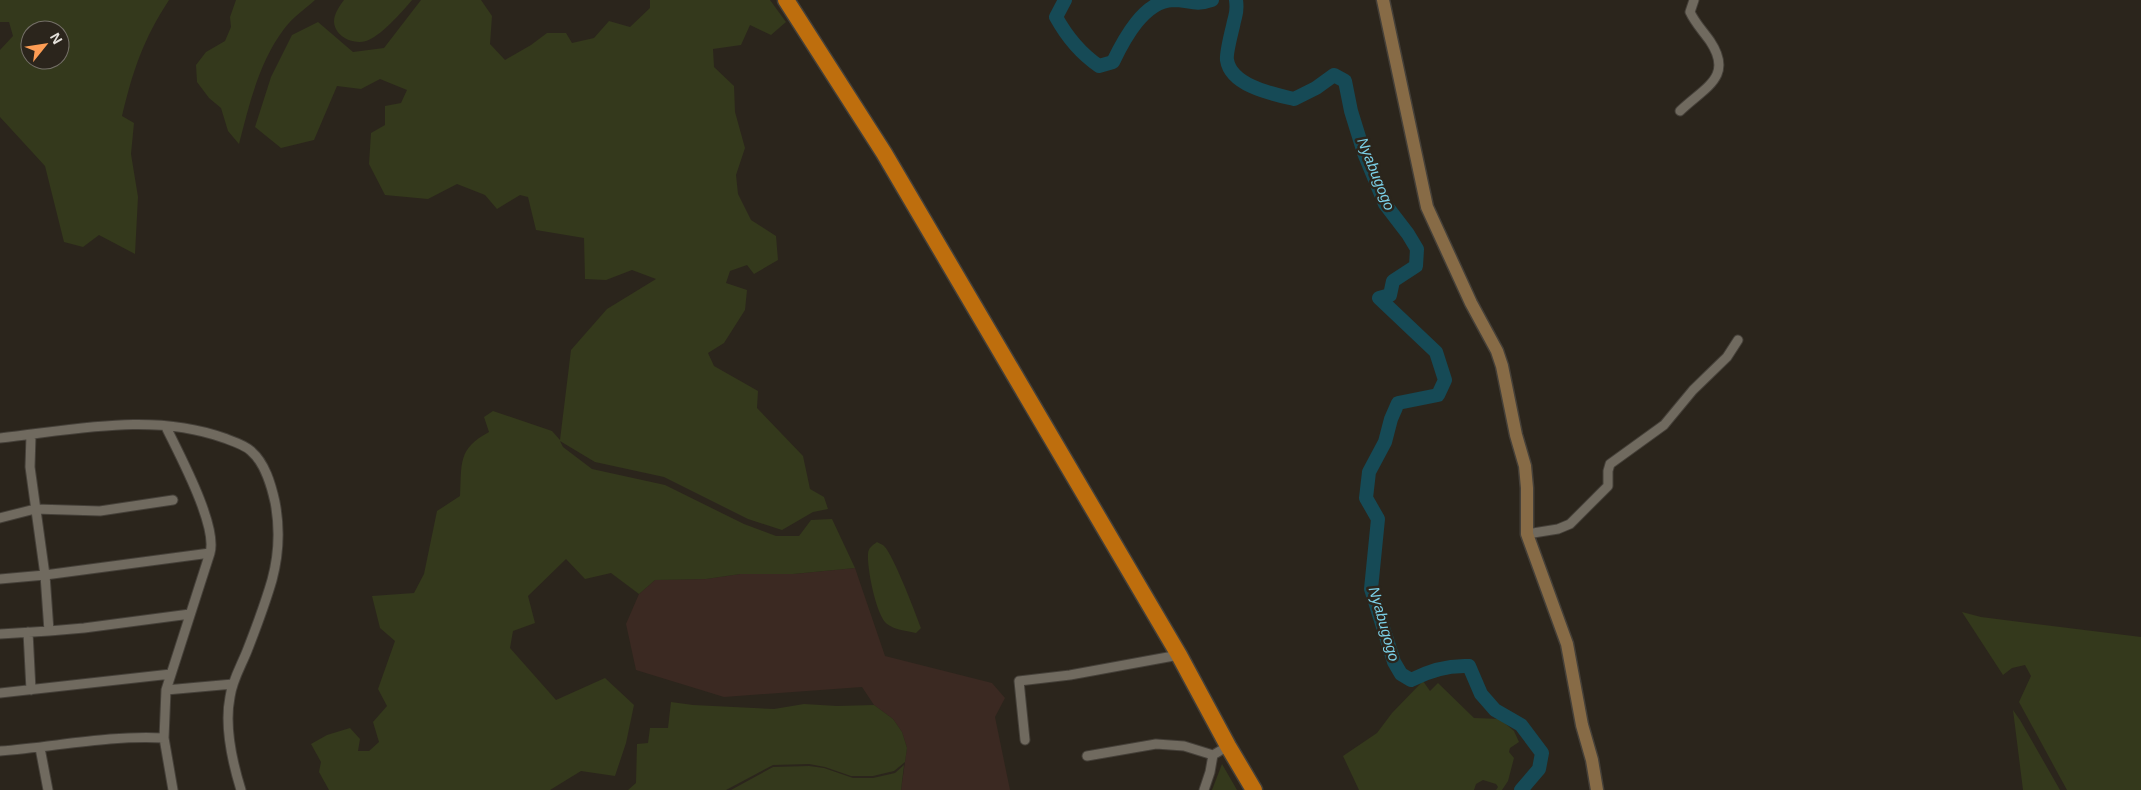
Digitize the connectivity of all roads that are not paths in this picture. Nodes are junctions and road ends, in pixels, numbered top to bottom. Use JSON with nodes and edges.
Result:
{"nodes":[{"id":1,"x":786,"y":0,"type":"edge"},
{"id":2,"x":1383,"y":0,"type":"edge"},
{"id":3,"x":1694,"y":0,"type":"edge"},
{"id":4,"x":1680,"y":111,"type":"dead end"},
{"id":5,"x":1738,"y":340,"type":"dead end"},
{"id":6,"x":166,"y":427,"type":"junction"},
{"id":7,"x":31,"y":434,"type":"junction"},
{"id":8,"x":0,"y":438,"type":"edge"},
{"id":9,"x":173,"y":500,"type":"dead end"},
{"id":10,"x":35,"y":509,"type":"junction"},
{"id":11,"x":0,"y":518,"type":"edge"},
{"id":12,"x":1526,"y":534,"type":"junction"},
{"id":13,"x":210,"y":554,"type":"junction"},
{"id":14,"x":45,"y":575,"type":"junction"},
{"id":15,"x":0,"y":579,"type":"edge"},
{"id":16,"x":190,"y":614,"type":"junction"},
{"id":17,"x":49,"y":631,"type":"junction"},
{"id":18,"x":28,"y":632,"type":"junction"},
{"id":19,"x":0,"y":634,"type":"edge"},
{"id":20,"x":1179,"y":655,"type":"junction"},
{"id":21,"x":170,"y":674,"type":"junction"},
{"id":22,"x":233,"y":684,"type":"junction"},
{"id":23,"x":30,"y":690,"type":"junction"},
{"id":24,"x":166,"y":690,"type":"junction"},
{"id":25,"x":0,"y":693,"type":"edge"},
{"id":26,"x":164,"y":738,"type":"junction"},
{"id":27,"x":1025,"y":740,"type":"dead end"},
{"id":28,"x":1228,"y":746,"type":"junction"},
{"id":29,"x":40,"y":748,"type":"junction"},
{"id":30,"x":0,"y":751,"type":"edge"},
{"id":31,"x":1213,"y":754,"type":"junction"},
{"id":32,"x":1088,"y":756,"type":"dead end"},
{"id":33,"x":48,"y":790,"type":"edge"},
{"id":34,"x":173,"y":790,"type":"edge"},
{"id":35,"x":241,"y":790,"type":"edge"},
{"id":36,"x":1204,"y":790,"type":"edge"},
{"id":37,"x":1254,"y":790,"type":"edge"},
{"id":38,"x":1597,"y":790,"type":"edge"}],
"edges":[{"from":1,"to":20,"type":"highway"},
{"from":2,"to":12,"type":"main road"},
{"from":3,"to":4,"type":"street"},
{"from":5,"to":12,"type":"street"},
{"from":6,"to":7,"type":"street"},
{"from":6,"to":13,"type":"street"},
{"from":6,"to":22,"type":"street"},
{"from":7,"to":8,"type":"street"},
{"from":7,"to":10,"type":"street"},
{"from":9,"to":10,"type":"street"},
{"from":10,"to":11,"type":"street"},
{"from":10,"to":14,"type":"street"},
{"from":12,"to":38,"type":"main road"},
{"from":13,"to":14,"type":"street"},
{"from":13,"to":16,"type":"street"},
{"from":14,"to":15,"type":"street"},
{"from":14,"to":17,"type":"street"},
{"from":16,"to":17,"type":"street"},
{"from":16,"to":21,"type":"street"},
{"from":17,"to":18,"type":"street"},
{"from":18,"to":19,"type":"street"},
{"from":18,"to":23,"type":"street"},
{"from":20,"to":27,"type":"street"},
{"from":20,"to":28,"type":"highway"},
{"from":21,"to":23,"type":"street"},
{"from":21,"to":24,"type":"street"},
{"from":22,"to":24,"type":"street"},
{"from":22,"to":35,"type":"street"},
{"from":23,"to":25,"type":"street"},
{"from":24,"to":26,"type":"street"},
{"from":26,"to":29,"type":"street"},
{"from":26,"to":34,"type":"street"},
{"from":28,"to":31,"type":"street"},
{"from":28,"to":37,"type":"highway"},
{"from":29,"to":30,"type":"street"},
{"from":29,"to":33,"type":"street"},
{"from":31,"to":32,"type":"street"},
{"from":31,"to":36,"type":"street"}]}
